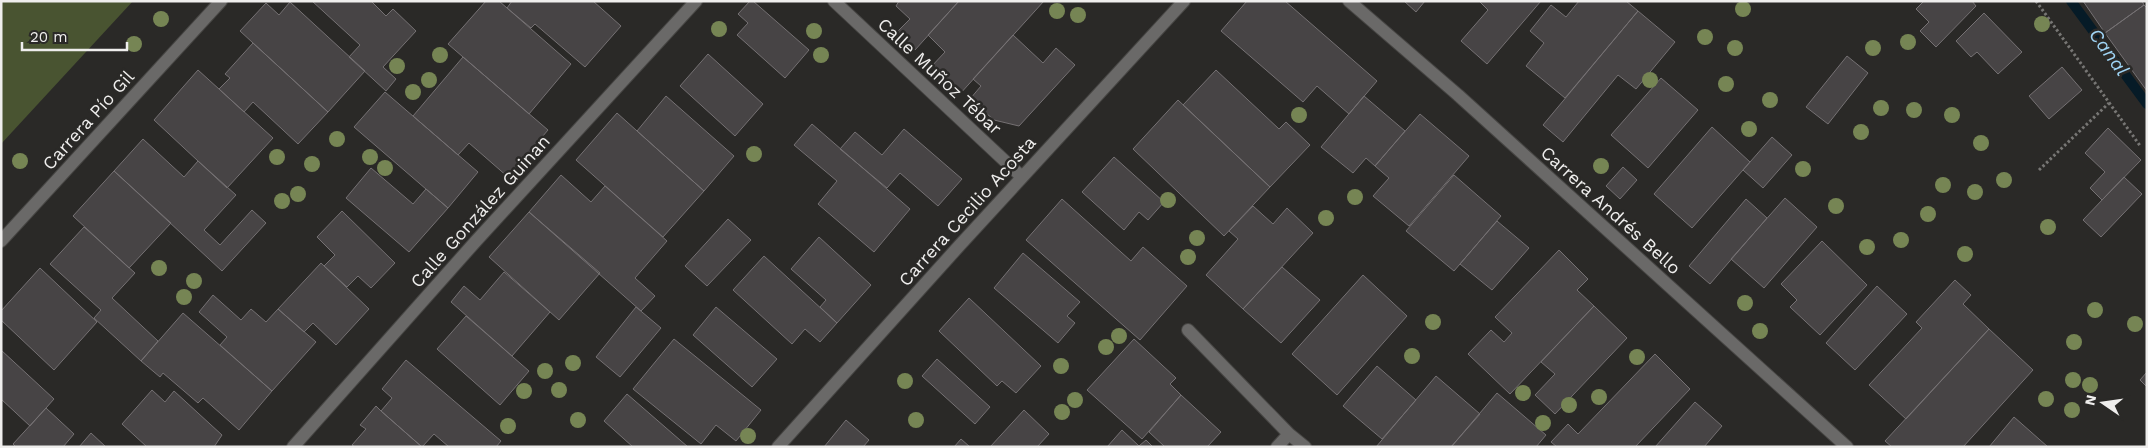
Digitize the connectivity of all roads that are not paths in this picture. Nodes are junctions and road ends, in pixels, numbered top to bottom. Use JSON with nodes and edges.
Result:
{"nodes":[{"id":1,"x":221,"y":1,"type":"edge"},
{"id":2,"x":696,"y":1,"type":"edge"},
{"id":3,"x":834,"y":1,"type":"edge"},
{"id":4,"x":1184,"y":1,"type":"edge"},
{"id":5,"x":1349,"y":1,"type":"edge"},
{"id":6,"x":1022,"y":177,"type":"junction"},
{"id":7,"x":1,"y":241,"type":"edge"},
{"id":8,"x":1188,"y":330,"type":"dead end"},
{"id":9,"x":1289,"y":434,"type":"junction"},
{"id":10,"x":779,"y":446,"type":"edge"},
{"id":11,"x":293,"y":447,"type":"edge"},
{"id":12,"x":1277,"y":447,"type":"edge"},
{"id":13,"x":1305,"y":447,"type":"edge"},
{"id":14,"x":1847,"y":447,"type":"edge"}],
"edges":[{"from":1,"to":7,"type":"street","name":"Carrera Pío Gil"},
{"from":2,"to":11,"type":"street","name":"Calle González Guinan"},
{"from":3,"to":6,"type":"street","name":"Calle Muñoz Tébar"},
{"from":4,"to":6,"type":"street","name":"Carrera Cecilio Acosta"},
{"from":5,"to":14,"type":"street","name":"Carrera Andrés Bello"},
{"from":6,"to":10,"type":"street","name":"Carrera Cecilio Acosta"},
{"from":8,"to":9,"type":"street"},
{"from":9,"to":12,"type":"street"},
{"from":9,"to":13,"type":"street"}]}
